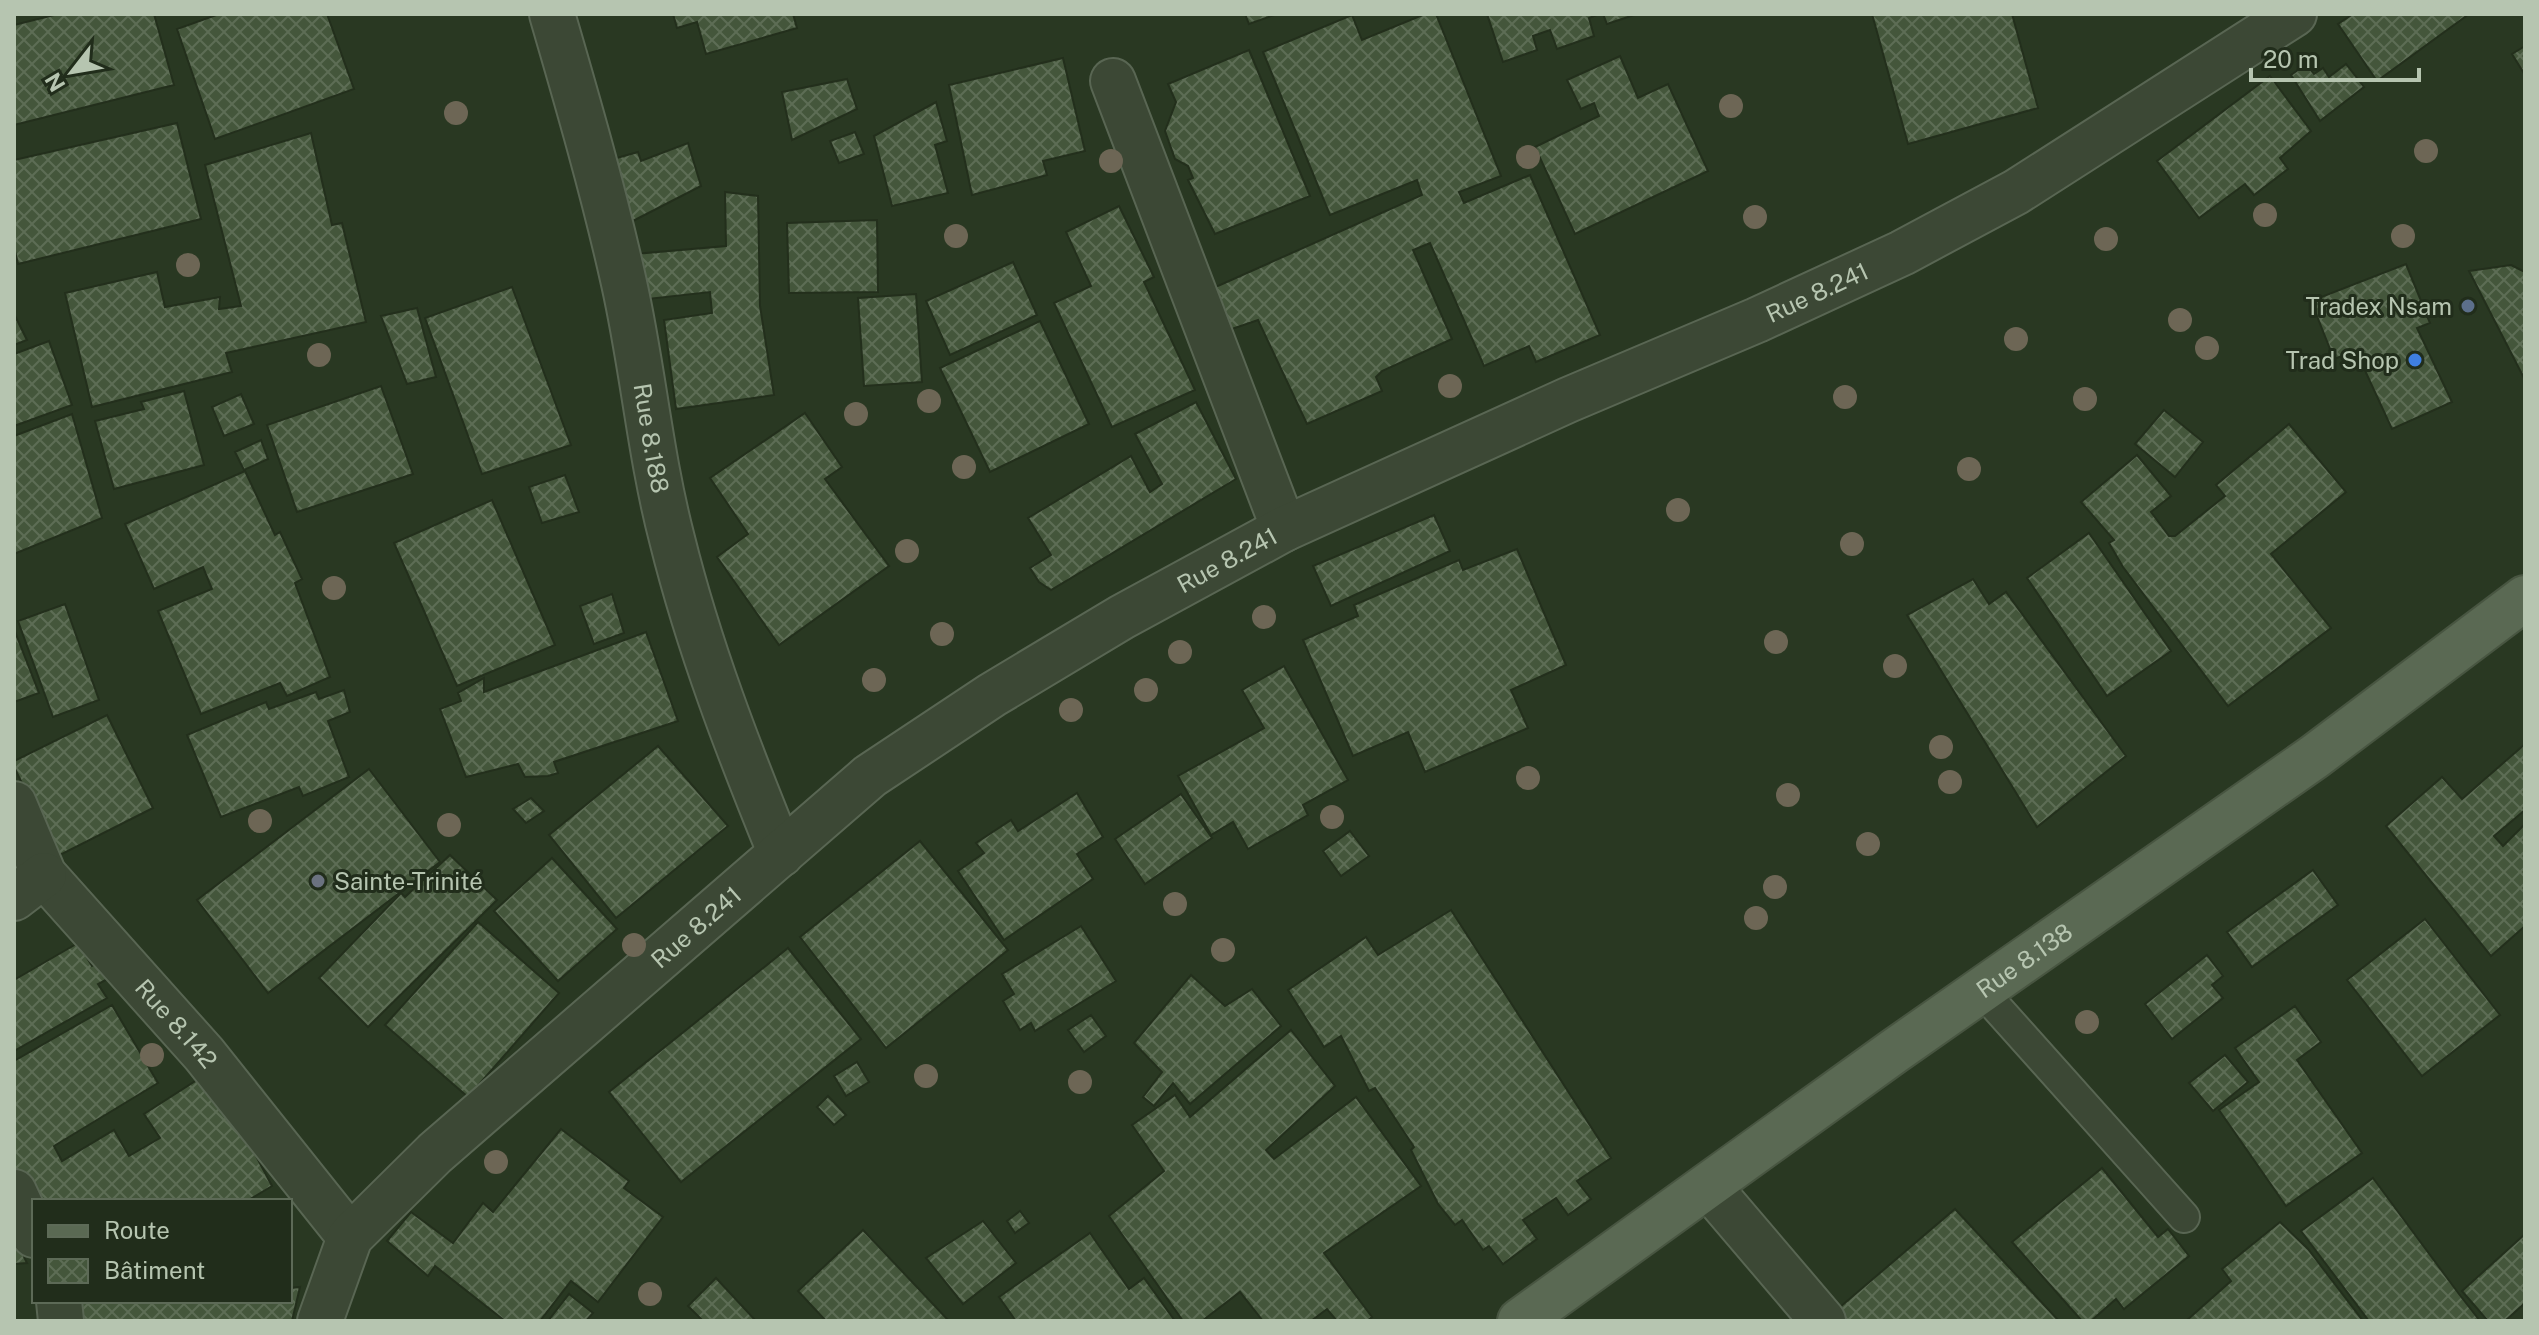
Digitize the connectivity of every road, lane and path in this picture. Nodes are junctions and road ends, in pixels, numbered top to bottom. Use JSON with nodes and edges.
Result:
{"nodes":[{"id":1,"x":552,"y":14,"type":"edge"},
{"id":2,"x":2294,"y":14,"type":"edge"},
{"id":3,"x":1113,"y":81,"type":"dead end"},
{"id":4,"x":1284,"y":529,"type":"junction"},
{"id":5,"x":2521,"y":609,"type":"edge"},
{"id":6,"x":14,"y":804,"type":"edge"},
{"id":7,"x":781,"y":854,"type":"junction"},
{"id":8,"x":29,"y":886,"type":"edge"},
{"id":9,"x":1981,"y":990,"type":"junction"},
{"id":10,"x":1708,"y":1186,"type":"junction"},
{"id":11,"x":14,"y":1192,"type":"edge"},
{"id":12,"x":2184,"y":1217,"type":"dead end"},
{"id":13,"x":32,"y":1231,"type":"edge"},
{"id":14,"x":350,"y":1237,"type":"junction"},
{"id":15,"x":320,"y":1321,"type":"edge"},
{"id":16,"x":1520,"y":1321,"type":"edge"},
{"id":17,"x":1823,"y":1321,"type":"edge"}],
"edges":[{"from":1,"to":7,"type":"street","name":"Rue 8.188"},
{"from":2,"to":4,"type":"street","name":"Rue 8.241"},
{"from":3,"to":4,"type":"street"},
{"from":4,"to":7,"type":"street","name":"Rue 8.241"},
{"from":5,"to":9,"type":"main road","name":"Rue 8.138"},
{"from":6,"to":8,"type":"street","name":"Rue 8.142"},
{"from":7,"to":14,"type":"street","name":"Rue 8.241"},
{"from":8,"to":14,"type":"street","name":"Rue 8.142"},
{"from":9,"to":10,"type":"main road","name":"Rue 8.138"},
{"from":9,"to":12,"type":"lane"},
{"from":10,"to":16,"type":"main road","name":"Rue 8.138"},
{"from":10,"to":17,"type":"street"},
{"from":11,"to":13,"type":"street"},
{"from":14,"to":15,"type":"street","name":"Rue 8.241"}]}
